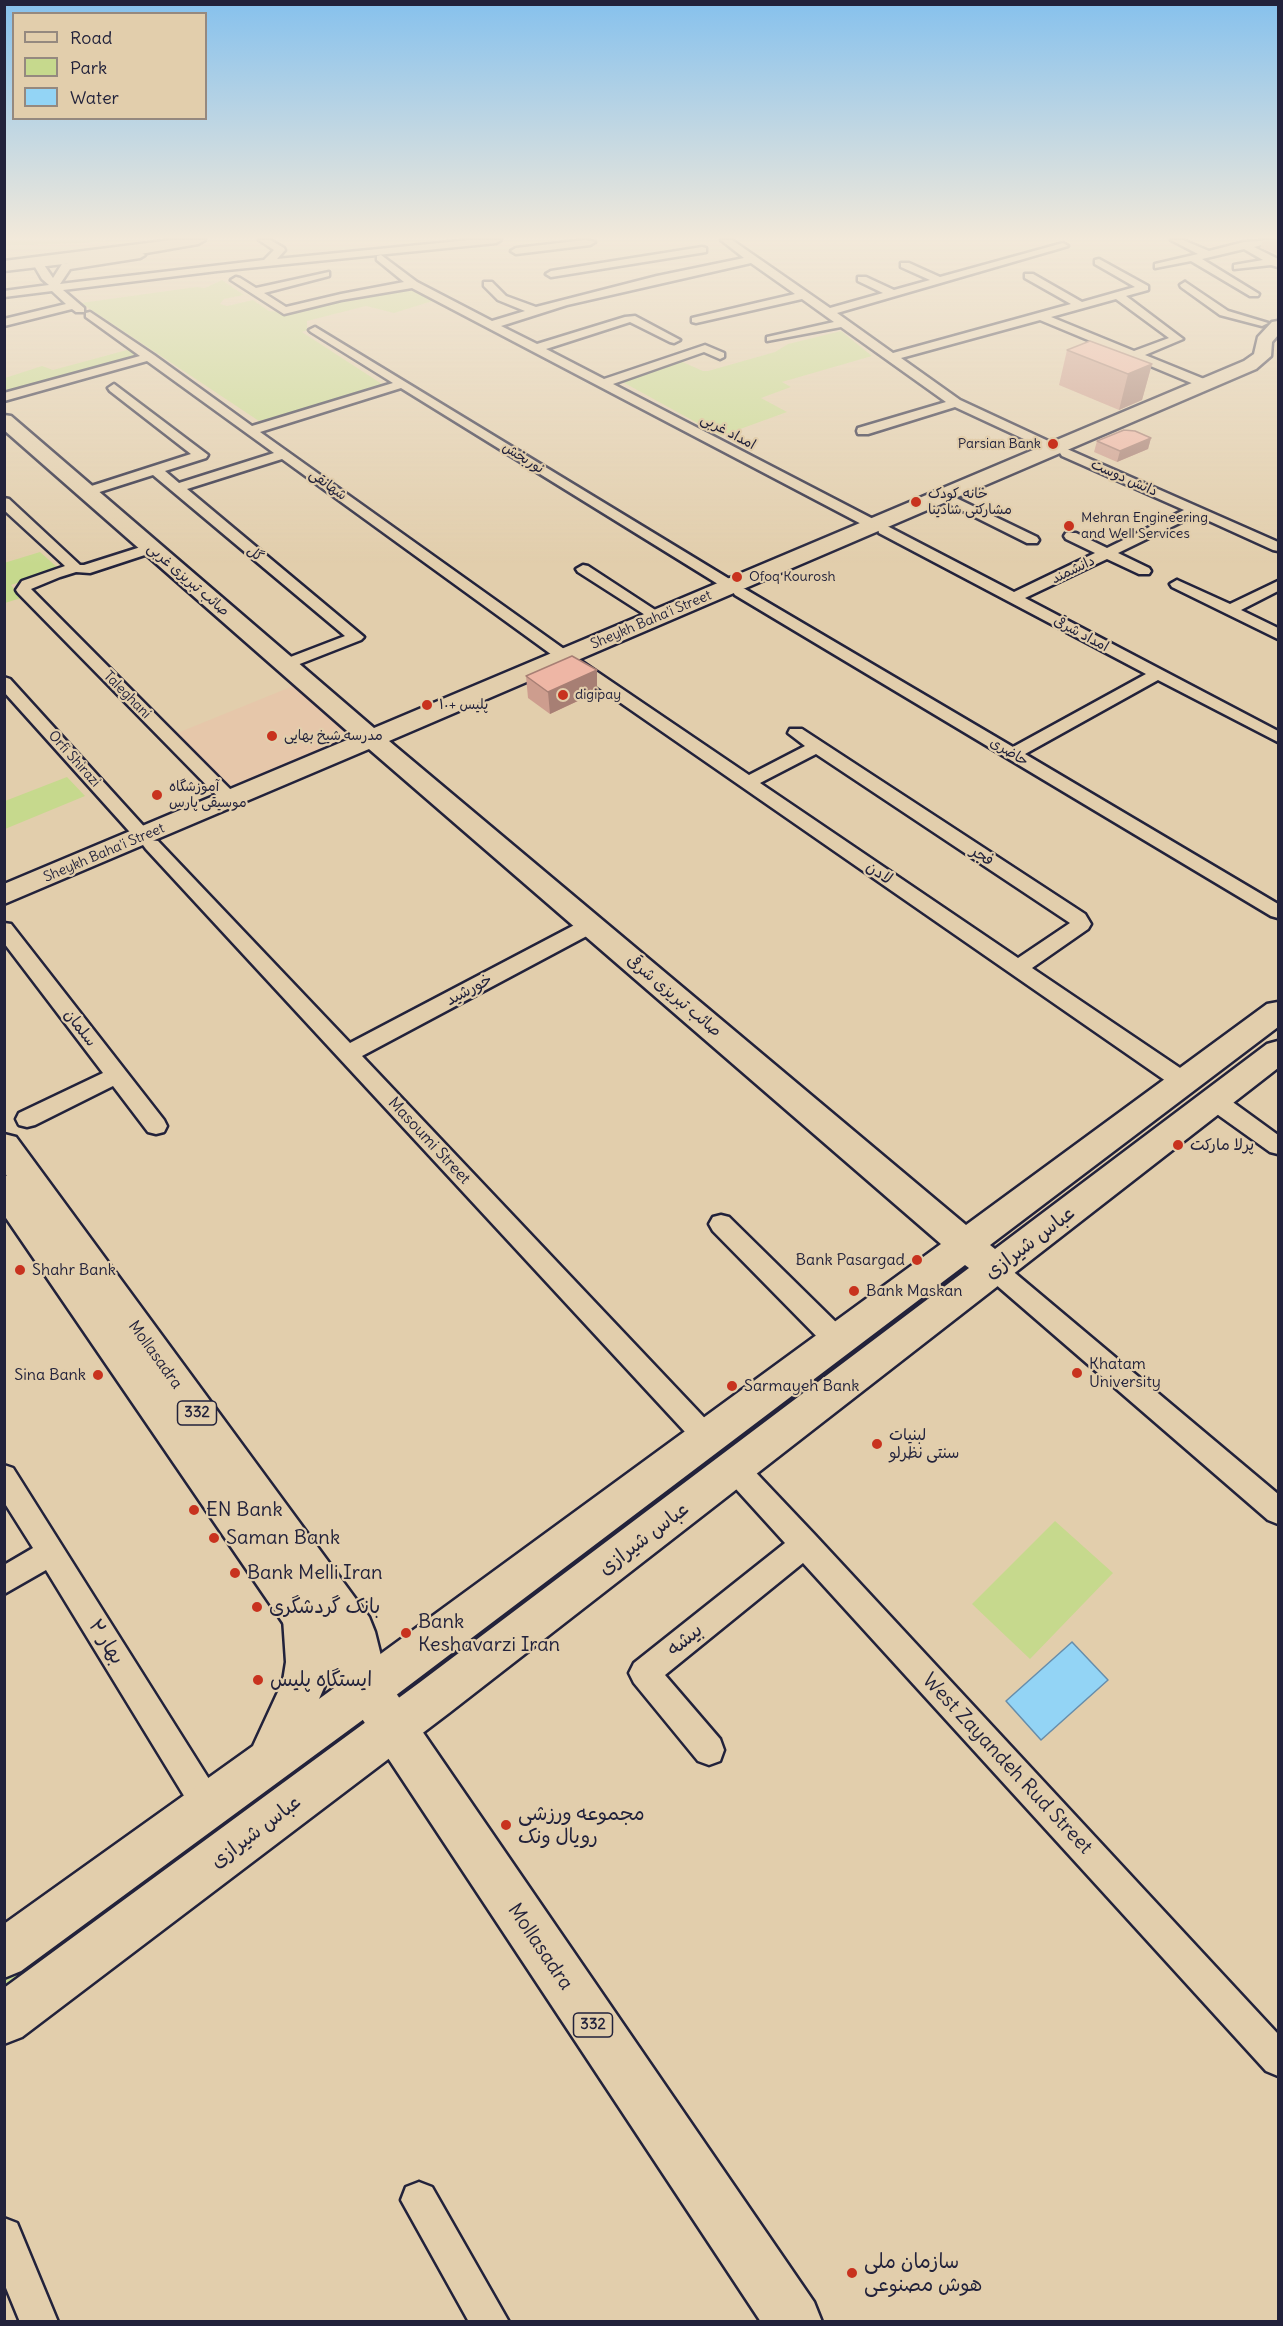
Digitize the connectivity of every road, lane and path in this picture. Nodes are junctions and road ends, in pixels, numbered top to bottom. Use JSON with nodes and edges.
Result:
{"nodes":[{"id":1,"x":138,"y":349,"type":"edge"},
{"id":2,"x":345,"y":349,"type":"edge"},
{"id":3,"x":538,"y":349,"type":"edge"},
{"id":4,"x":703,"y":349,"type":"edge"},
{"id":5,"x":706,"y":349,"type":"edge"},
{"id":6,"x":880,"y":349,"type":"edge"},
{"id":7,"x":924,"y":349,"type":"edge"},
{"id":8,"x":1118,"y":349,"type":"edge"},
{"id":9,"x":1151,"y":349,"type":"edge"},
{"id":10,"x":1263,"y":349,"type":"edge"},
{"id":11,"x":720,"y":355,"type":"dead end"},
{"id":12,"x":1134,"y":355,"type":"junction"},
{"id":13,"x":150,"y":357,"type":"junction"},
{"id":14,"x":892,"y":357,"type":"junction"},
{"id":15,"x":1278,"y":365,"type":"edge"},
{"id":16,"x":603,"y":383,"type":"junction"},
{"id":17,"x":403,"y":384,"type":"junction"},
{"id":18,"x":1206,"y":384,"type":"junction"},
{"id":19,"x":114,"y":388,"type":"dead end"},
{"id":20,"x":4,"y":397,"type":"edge"},
{"id":21,"x":956,"y":403,"type":"junction"},
{"id":22,"x":4,"y":420,"type":"edge"},
{"id":23,"x":252,"y":430,"type":"junction"},
{"id":24,"x":863,"y":431,"type":"dead end"},
{"id":25,"x":1060,"y":451,"type":"junction"},
{"id":26,"x":285,"y":454,"type":"junction"},
{"id":27,"x":155,"y":470,"type":"junction"},
{"id":28,"x":1008,"y":473,"type":"junction"},
{"id":29,"x":177,"y":488,"type":"junction"},
{"id":30,"x":87,"y":492,"type":"junction"},
{"id":31,"x":954,"y":501,"type":"junction"},
{"id":32,"x":4,"y":502,"type":"edge"},
{"id":33,"x":1196,"y":510,"type":"junction"},
{"id":34,"x":879,"y":528,"type":"junction"},
{"id":35,"x":1071,"y":536,"type":"dead end"},
{"id":36,"x":1032,"y":540,"type":"dead end"},
{"id":37,"x":1278,"y":547,"type":"edge"},
{"id":38,"x":152,"y":548,"type":"junction"},
{"id":39,"x":1107,"y":554,"type":"junction"},
{"id":40,"x":80,"y":569,"type":"junction"},
{"id":41,"x":583,"y":569,"type":"dead end"},
{"id":42,"x":1144,"y":571,"type":"dead end"},
{"id":43,"x":1177,"y":584,"type":"dead end"},
{"id":44,"x":1278,"y":585,"type":"edge"},
{"id":45,"x":735,"y":590,"type":"junction"},
{"id":46,"x":1014,"y":598,"type":"junction"},
{"id":47,"x":1230,"y":610,"type":"junction"},
{"id":48,"x":658,"y":617,"type":"junction"},
{"id":49,"x":1278,"y":634,"type":"edge"},
{"id":50,"x":570,"y":661,"type":"junction"},
{"id":51,"x":286,"y":664,"type":"junction"},
{"id":52,"x":1158,"y":674,"type":"junction"},
{"id":53,"x":4,"y":682,"type":"edge"},
{"id":54,"x":796,"y":733,"type":"dead end"},
{"id":55,"x":1278,"y":737,"type":"edge"},
{"id":56,"x":377,"y":743,"type":"junction"},
{"id":57,"x":817,"y":747,"type":"junction"},
{"id":58,"x":1012,"y":754,"type":"junction"},
{"id":59,"x":747,"y":783,"type":"junction"},
{"id":60,"x":230,"y":799,"type":"junction"},
{"id":61,"x":148,"y":841,"type":"junction"},
{"id":62,"x":59,"y":878,"type":"junction"},
{"id":63,"x":4,"y":895,"type":"edge"},
{"id":64,"x":4,"y":908,"type":"edge"},
{"id":65,"x":1278,"y":912,"type":"edge"},
{"id":66,"x":591,"y":925,"type":"junction"},
{"id":67,"x":4,"y":929,"type":"edge"},
{"id":68,"x":1018,"y":968,"type":"junction"},
{"id":69,"x":1278,"y":1012,"type":"edge"},
{"id":70,"x":1278,"y":1052,"type":"edge"},
{"id":71,"x":347,"y":1054,"type":"junction"},
{"id":72,"x":117,"y":1076,"type":"junction"},
{"id":73,"x":1184,"y":1082,"type":"junction"},
{"id":74,"x":1215,"y":1101,"type":"junction"},
{"id":75,"x":156,"y":1126,"type":"dead end"},
{"id":76,"x":16,"y":1133,"type":"edge"},
{"id":77,"x":1278,"y":1146,"type":"edge"},
{"id":78,"x":4,"y":1188,"type":"edge"},
{"id":79,"x":721,"y":1224,"type":"dead end"},
{"id":80,"x":966,"y":1245,"type":"junction"},
{"id":81,"x":995,"y":1270,"type":"junction"},
{"id":82,"x":837,"y":1340,"type":"junction"},
{"id":83,"x":707,"y":1438,"type":"junction"},
{"id":84,"x":735,"y":1469,"type":"junction"},
{"id":85,"x":4,"y":1477,"type":"edge"},
{"id":86,"x":1278,"y":1511,"type":"edge"},
{"id":87,"x":805,"y":1544,"type":"junction"},
{"id":88,"x":51,"y":1552,"type":"junction"},
{"id":89,"x":4,"y":1581,"type":"edge"},
{"id":90,"x":304,"y":1618,"type":"junction"},
{"id":91,"x":380,"y":1710,"type":"junction"},
{"id":92,"x":314,"y":1729,"type":"junction"},
{"id":93,"x":709,"y":1750,"type":"dead end"},
{"id":94,"x":268,"y":1762,"type":"junction"},
{"id":95,"x":343,"y":1767,"type":"junction"},
{"id":96,"x":208,"y":1806,"type":"junction"},
{"id":97,"x":4,"y":1954,"type":"edge"},
{"id":98,"x":4,"y":2019,"type":"edge"},
{"id":99,"x":1278,"y":2059,"type":"edge"},
{"id":100,"x":419,"y":2200,"type":"dead end"},
{"id":101,"x":4,"y":2236,"type":"edge"},
{"id":102,"x":39,"y":2322,"type":"edge"},
{"id":103,"x":490,"y":2322,"type":"edge"},
{"id":104,"x":794,"y":2322,"type":"edge"}],
"edges":[{"from":1,"to":13,"type":"street","name":"شهانقی"},
{"from":2,"to":17,"type":"street","name":"نوربخش"},
{"from":3,"to":16,"type":"street","name":"امداد غربی"},
{"from":4,"to":16,"type":"street"},
{"from":5,"to":11,"type":"street"},
{"from":6,"to":14,"type":"street","name":"دانش دوست"},
{"from":7,"to":14,"type":"street"},
{"from":8,"to":12,"type":"street"},
{"from":9,"to":12,"type":"street"},
{"from":10,"to":18,"type":"main road","name":"Sheykh Baha'i Street"},
{"from":12,"to":18,"type":"street"},
{"from":13,"to":20,"type":"street"},
{"from":13,"to":23,"type":"street","name":"شهانقی"},
{"from":14,"to":21,"type":"street","name":"دانش دوست"},
{"from":15,"to":25,"type":"main road","name":"Sheykh Baha'i Street"},
{"from":16,"to":34,"type":"street","name":"امداد غربی"},
{"from":17,"to":23,"type":"street"},
{"from":17,"to":45,"type":"street","name":"نوربخش"},
{"from":18,"to":25,"type":"main road","name":"Sheykh Baha'i Street"},
{"from":19,"to":27,"type":"street"},
{"from":21,"to":24,"type":"street"},
{"from":21,"to":25,"type":"street","name":"دانش دوست"},
{"from":22,"to":30,"type":"main road","name":"صائب تبریزی غربی"},
{"from":23,"to":26,"type":"street","name":"شهانقی"},
{"from":25,"to":28,"type":"main road","name":"Sheykh Baha'i Street"},
{"from":25,"to":33,"type":"street","name":"دانش دوست"},
{"from":26,"to":29,"type":"street"},
{"from":26,"to":50,"type":"street","name":"شهانقی"},
{"from":27,"to":29,"type":"street","name":"گل"},
{"from":27,"to":30,"type":"street"},
{"from":28,"to":31,"type":"main road","name":"Sheykh Baha'i Street"},
{"from":28,"to":34,"type":"main road","name":"Sheykh Baha'i Street"},
{"from":29,"to":51,"type":"street","name":"گل"},
{"from":30,"to":38,"type":"main road","name":"صائب تبریزی غربی"},
{"from":31,"to":34,"type":"main road","name":"Sheykh Baha'i Street"},
{"from":31,"to":36,"type":"street"},
{"from":32,"to":40,"type":"street"},
{"from":33,"to":37,"type":"street","name":"دانش دوست"},
{"from":33,"to":39,"type":"street","name":"دانشمند"},
{"from":34,"to":45,"type":"main road","name":"Sheykh Baha'i Street"},
{"from":34,"to":46,"type":"street","name":"امداد شرقی"},
{"from":35,"to":39,"type":"street"},
{"from":38,"to":40,"type":"street"},
{"from":38,"to":51,"type":"main road","name":"صائب تبریزی غربی"},
{"from":39,"to":42,"type":"street"},
{"from":39,"to":46,"type":"street","name":"دانشمند"},
{"from":40,"to":60,"type":"street","name":"Taleghani"},
{"from":41,"to":48,"type":"street"},
{"from":43,"to":47,"type":"street"},
{"from":44,"to":47,"type":"street"},
{"from":45,"to":48,"type":"main road","name":"Sheykh Baha'i Street"},
{"from":45,"to":50,"type":"main road","name":"Sheykh Baha'i Street"},
{"from":45,"to":58,"type":"street","name":"حاضری"},
{"from":46,"to":52,"type":"street","name":"امداد شرقی"},
{"from":47,"to":49,"type":"street"},
{"from":48,"to":50,"type":"main road","name":"Sheykh Baha'i Street"},
{"from":50,"to":56,"type":"main road","name":"Sheykh Baha'i Street"},
{"from":50,"to":59,"type":"street","name":"لادن"},
{"from":51,"to":56,"type":"main road","name":"صائب تبریزی غربی"},
{"from":52,"to":55,"type":"street","name":"امداد شرقی"},
{"from":52,"to":58,"type":"street"},
{"from":53,"to":61,"type":"street","name":"Orfi Shirazi"},
{"from":54,"to":57,"type":"street","name":"فجر"},
{"from":56,"to":60,"type":"main road","name":"Sheykh Baha'i Street"},
{"from":56,"to":61,"type":"main road","name":"Sheykh Baha'i Street"},
{"from":56,"to":66,"type":"main road","name":"صائب تبریزی شرقی"},
{"from":57,"to":59,"type":"street"},
{"from":57,"to":68,"type":"street","name":"فجر"},
{"from":58,"to":65,"type":"street","name":"حاضری"},
{"from":59,"to":68,"type":"street","name":"لادن"},
{"from":60,"to":61,"type":"main road","name":"Sheykh Baha'i Street"},
{"from":61,"to":62,"type":"main road","name":"Sheykh Baha'i Street"},
{"from":61,"to":71,"type":"street","name":"Masoumi Street"},
{"from":62,"to":63,"type":"main road","name":"Sheykh Baha'i Street"},
{"from":62,"to":64,"type":"main road","name":"Sheykh Baha'i Street"},
{"from":66,"to":71,"type":"street","name":"خورشید"},
{"from":66,"to":80,"type":"main road","name":"صائب تبریزی شرقی"},
{"from":67,"to":72,"type":"street","name":"سلمان"},
{"from":68,"to":73,"type":"street","name":"لادن"},
{"from":69,"to":73,"type":"main road","name":"عباس شیرازی"},
{"from":70,"to":74,"type":"main road","name":"عباس شیرازی"},
{"from":71,"to":83,"type":"street","name":"Masoumi Street"},
{"from":72,"to":75,"type":"street","name":"سلمان"},
{"from":72,"to":76,"type":"street"},
{"from":73,"to":80,"type":"main road","name":"عباس شیرازی"},
{"from":74,"to":77,"type":"street"},
{"from":74,"to":81,"type":"main road","name":"عباس شیرازی"},
{"from":76,"to":91,"type":"main road","name":"Mollasadra","number":"332"},
{"from":78,"to":90,"type":"main road","name":"Mollasadra","number":"332"},
{"from":79,"to":82,"type":"street"},
{"from":80,"to":81,"type":"main road"},
{"from":80,"to":82,"type":"main road","name":"عباس شیرازی"},
{"from":81,"to":84,"type":"main road","name":"عباس شیرازی"},
{"from":81,"to":86,"type":"street"},
{"from":82,"to":83,"type":"main road","name":"عباس شیرازی"},
{"from":83,"to":91,"type":"main road","name":"عباس شیرازی"},
{"from":84,"to":87,"type":"street","name":"West Zayandeh Rud Street"},
{"from":84,"to":91,"type":"main road","name":"عباس شیرازی"},
{"from":85,"to":88,"type":"street","name":"بهار ۲"},
{"from":87,"to":93,"type":"street","name":"بیشه"},
{"from":87,"to":99,"type":"street","name":"West Zayandeh Rud Street"},
{"from":88,"to":89,"type":"street"},
{"from":88,"to":96,"type":"street","name":"بهار ۲"},
{"from":90,"to":91,"type":"main road","name":"Mollasadra","number":"332"},
{"from":90,"to":94,"type":"main road"},
{"from":91,"to":92,"type":"main road","name":"عباس شیرازی"},
{"from":91,"to":95,"type":"main road","name":"عباس شیرازی"},
{"from":91,"to":104,"type":"main road","name":"Mollasadra","number":"332"},
{"from":92,"to":94,"type":"main road","name":"عباس شیرازی"},
{"from":92,"to":95,"type":"main road"},
{"from":94,"to":96,"type":"main road","name":"عباس شیرازی"},
{"from":95,"to":98,"type":"main road","name":"عباس شیرازی"},
{"from":96,"to":97,"type":"main road","name":"عباس شیرازی"},
{"from":100,"to":103,"type":"street"},
{"from":101,"to":102,"type":"street"}]}
